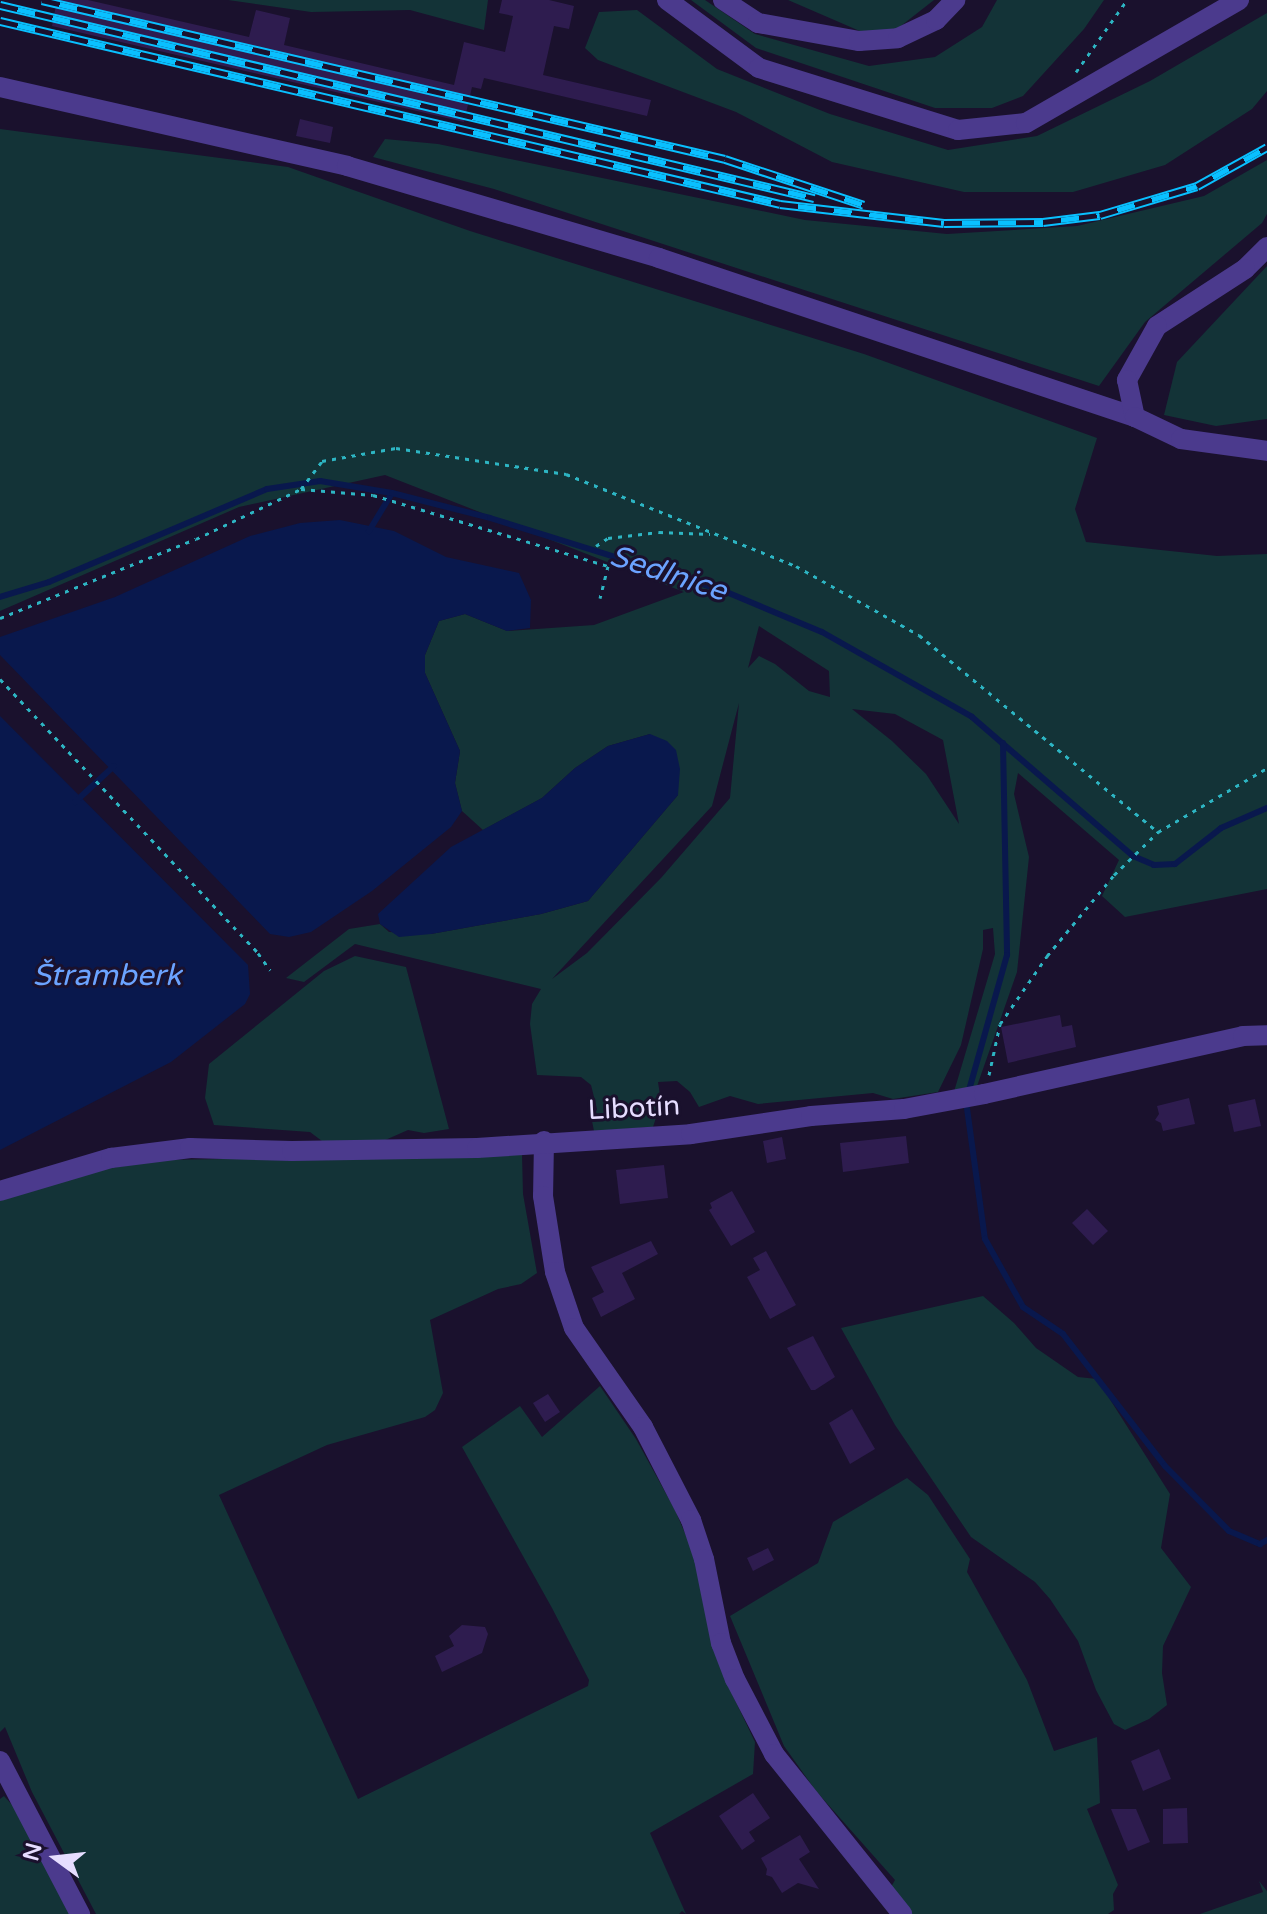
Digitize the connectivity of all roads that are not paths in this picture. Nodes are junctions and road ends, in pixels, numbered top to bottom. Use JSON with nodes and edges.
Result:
{"nodes":[{"id":1,"x":667,"y":0,"type":"edge"},
{"id":2,"x":723,"y":0,"type":"edge"},
{"id":3,"x":955,"y":0,"type":"edge"},
{"id":4,"x":1239,"y":0,"type":"edge"},
{"id":5,"x":0,"y":87,"type":"edge"},
{"id":6,"x":1267,"y":247,"type":"edge"},
{"id":7,"x":1135,"y":417,"type":"junction"},
{"id":8,"x":1267,"y":451,"type":"edge"},
{"id":9,"x":1267,"y":1035,"type":"edge"},
{"id":10,"x":544,"y":1141,"type":"junction"},
{"id":11,"x":0,"y":1191,"type":"edge"},
{"id":12,"x":0,"y":1761,"type":"edge"},
{"id":13,"x":80,"y":1914,"type":"edge"},
{"id":14,"x":902,"y":1914,"type":"edge"}],
"edges":[{"from":1,"to":4,"type":"street"},
{"from":2,"to":3,"type":"street"},
{"from":5,"to":7,"type":"street"},
{"from":6,"to":7,"type":"street"},
{"from":7,"to":8,"type":"street"},
{"from":9,"to":10,"type":"street","name":"Libotín"},
{"from":10,"to":11,"type":"street","name":"Libotín"},
{"from":10,"to":14,"type":"street"},
{"from":12,"to":13,"type":"street"}]}
